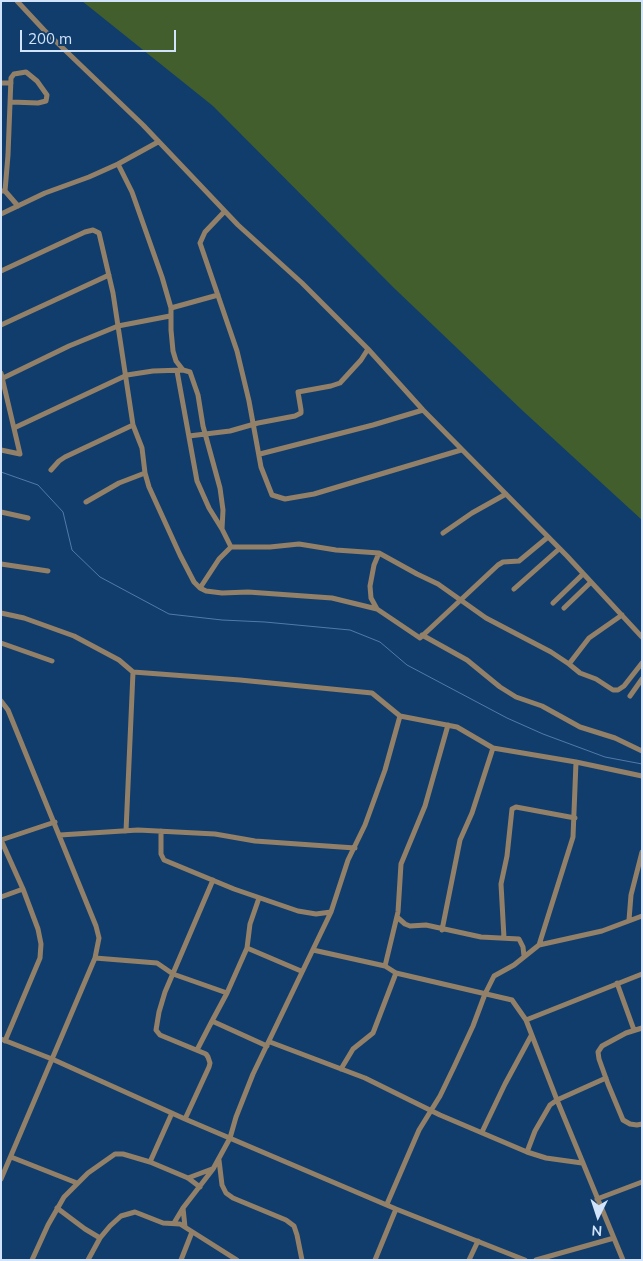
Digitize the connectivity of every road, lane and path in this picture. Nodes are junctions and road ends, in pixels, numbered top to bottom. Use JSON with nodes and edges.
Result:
{"nodes":[{"id":1,"x":16,"y":1,"type":"edge"},
{"id":2,"x":1,"y":83,"type":"edge"},
{"id":3,"x":11,"y":83,"type":"junction"},
{"id":4,"x":11,"y":102,"type":"junction"},
{"id":5,"x":158,"y":142,"type":"junction"},
{"id":6,"x":118,"y":164,"type":"junction"},
{"id":7,"x":3,"y":191,"type":"edge"},
{"id":8,"x":18,"y":206,"type":"junction"},
{"id":9,"x":224,"y":212,"type":"junction"},
{"id":10,"x":1,"y":214,"type":"edge"},
{"id":11,"x":1,"y":271,"type":"edge"},
{"id":12,"x":109,"y":275,"type":"junction"},
{"id":13,"x":218,"y":295,"type":"junction"},
{"id":14,"x":170,"y":308,"type":"junction"},
{"id":15,"x":170,"y":316,"type":"junction"},
{"id":16,"x":1,"y":325,"type":"edge"},
{"id":17,"x":118,"y":326,"type":"junction"},
{"id":18,"x":368,"y":349,"type":"junction"},
{"id":19,"x":180,"y":370,"type":"junction"},
{"id":20,"x":127,"y":375,"type":"junction"},
{"id":21,"x":2,"y":377,"type":"edge"},
{"id":22,"x":423,"y":410,"type":"junction"},
{"id":23,"x":134,"y":425,"type":"junction"},
{"id":24,"x":253,"y":425,"type":"junction"},
{"id":25,"x":14,"y":428,"type":"junction"},
{"id":26,"x":206,"y":435,"type":"junction"},
{"id":27,"x":189,"y":436,"type":"junction"},
{"id":28,"x":1,"y":450,"type":"edge"},
{"id":29,"x":461,"y":450,"type":"junction"},
{"id":30,"x":260,"y":454,"type":"junction"},
{"id":31,"x":52,"y":470,"type":"dead end"},
{"id":32,"x":145,"y":473,"type":"junction"},
{"id":33,"x":506,"y":494,"type":"junction"},
{"id":34,"x":86,"y":502,"type":"dead end"},
{"id":35,"x":1,"y":512,"type":"edge"},
{"id":36,"x":28,"y":518,"type":"dead end"},
{"id":37,"x":222,"y":529,"type":"junction"},
{"id":38,"x":443,"y":533,"type":"dead end"},
{"id":39,"x":548,"y":537,"type":"junction"},
{"id":40,"x":231,"y":547,"type":"junction"},
{"id":41,"x":560,"y":549,"type":"junction"},
{"id":42,"x":378,"y":553,"type":"junction"},
{"id":43,"x":1,"y":564,"type":"edge"},
{"id":44,"x":48,"y":571,"type":"dead end"},
{"id":45,"x":583,"y":574,"type":"junction"},
{"id":46,"x":591,"y":582,"type":"junction"},
{"id":47,"x":200,"y":588,"type":"junction"},
{"id":48,"x":514,"y":589,"type":"dead end"},
{"id":49,"x":460,"y":600,"type":"junction"},
{"id":50,"x":553,"y":602,"type":"dead end"},
{"id":51,"x":564,"y":608,"type":"dead end"},
{"id":52,"x":377,"y":609,"type":"junction"},
{"id":53,"x":1,"y":613,"type":"edge"},
{"id":54,"x":622,"y":615,"type":"junction"},
{"id":55,"x":422,"y":635,"type":"junction"},
{"id":56,"x":642,"y":637,"type":"edge"},
{"id":57,"x":1,"y":644,"type":"edge"},
{"id":58,"x":52,"y":661,"type":"dead end"},
{"id":59,"x":642,"y":663,"type":"edge"},
{"id":60,"x":570,"y":664,"type":"junction"},
{"id":61,"x":133,"y":672,"type":"junction"},
{"id":62,"x":642,"y":679,"type":"edge"},
{"id":63,"x":630,"y":696,"type":"dead end"},
{"id":64,"x":1,"y":701,"type":"edge"},
{"id":65,"x":400,"y":716,"type":"junction"},
{"id":66,"x":448,"y":725,"type":"junction"},
{"id":67,"x":493,"y":748,"type":"junction"},
{"id":68,"x":642,"y":751,"type":"edge"},
{"id":69,"x":576,"y":762,"type":"junction"},
{"id":70,"x":642,"y":776,"type":"edge"},
{"id":71,"x":574,"y":818,"type":"junction"},
{"id":72,"x":55,"y":822,"type":"junction"},
{"id":73,"x":126,"y":831,"type":"junction"},
{"id":74,"x":161,"y":831,"type":"junction"},
{"id":75,"x":60,"y":835,"type":"junction"},
{"id":76,"x":1,"y":840,"type":"edge"},
{"id":77,"x":355,"y":848,"type":"junction"},
{"id":78,"x":642,"y":852,"type":"edge"},
{"id":79,"x":214,"y":880,"type":"junction"},
{"id":80,"x":23,"y":889,"type":"junction"},
{"id":81,"x":1,"y":897,"type":"edge"},
{"id":82,"x":259,"y":898,"type":"junction"},
{"id":83,"x":331,"y":912,"type":"junction"},
{"id":84,"x":642,"y":916,"type":"edge"},
{"id":85,"x":397,"y":917,"type":"junction"},
{"id":86,"x":629,"y":920,"type":"junction"},
{"id":87,"x":442,"y":930,"type":"junction"},
{"id":88,"x":504,"y":938,"type":"junction"},
{"id":89,"x":538,"y":945,"type":"junction"},
{"id":90,"x":247,"y":948,"type":"junction"},
{"id":91,"x":313,"y":950,"type":"junction"},
{"id":92,"x":524,"y":956,"type":"junction"},
{"id":93,"x":95,"y":958,"type":"junction"},
{"id":94,"x":385,"y":966,"type":"junction"},
{"id":95,"x":301,"y":971,"type":"junction"},
{"id":96,"x":396,"y":973,"type":"junction"},
{"id":97,"x":173,"y":974,"type":"junction"},
{"id":98,"x":642,"y":974,"type":"edge"},
{"id":99,"x":617,"y":984,"type":"junction"},
{"id":100,"x":227,"y":993,"type":"junction"},
{"id":101,"x":485,"y":994,"type":"junction"},
{"id":102,"x":526,"y":1020,"type":"junction"},
{"id":103,"x":212,"y":1022,"type":"junction"},
{"id":104,"x":642,"y":1028,"type":"edge"},
{"id":105,"x":634,"y":1030,"type":"junction"},
{"id":106,"x":531,"y":1036,"type":"junction"},
{"id":107,"x":3,"y":1040,"type":"edge"},
{"id":108,"x":269,"y":1044,"type":"junction"},
{"id":109,"x":197,"y":1050,"type":"junction"},
{"id":110,"x":52,"y":1059,"type":"junction"},
{"id":111,"x":341,"y":1069,"type":"junction"},
{"id":112,"x":606,"y":1078,"type":"junction"},
{"id":113,"x":556,"y":1100,"type":"junction"},
{"id":114,"x":430,"y":1110,"type":"junction"},
{"id":115,"x":172,"y":1113,"type":"junction"},
{"id":116,"x":185,"y":1119,"type":"junction"},
{"id":117,"x":642,"y":1124,"type":"edge"},
{"id":118,"x":482,"y":1132,"type":"junction"},
{"id":119,"x":230,"y":1138,"type":"junction"},
{"id":120,"x":527,"y":1152,"type":"junction"},
{"id":121,"x":11,"y":1157,"type":"junction"},
{"id":122,"x":219,"y":1159,"type":"junction"},
{"id":123,"x":150,"y":1162,"type":"junction"},
{"id":124,"x":582,"y":1163,"type":"junction"},
{"id":125,"x":213,"y":1169,"type":"junction"},
{"id":126,"x":188,"y":1178,"type":"junction"},
{"id":127,"x":1,"y":1180,"type":"edge"},
{"id":128,"x":642,"y":1182,"type":"edge"},
{"id":129,"x":77,"y":1183,"type":"junction"},
{"id":130,"x":200,"y":1187,"type":"junction"},
{"id":131,"x":597,"y":1199,"type":"junction"},
{"id":132,"x":387,"y":1204,"type":"junction"},
{"id":133,"x":57,"y":1208,"type":"junction"},
{"id":134,"x":183,"y":1208,"type":"junction"},
{"id":135,"x":396,"y":1209,"type":"junction"},
{"id":136,"x":174,"y":1223,"type":"junction"},
{"id":137,"x":184,"y":1227,"type":"junction"},
{"id":138,"x":192,"y":1232,"type":"junction"},
{"id":139,"x":100,"y":1238,"type":"junction"},
{"id":140,"x":614,"y":1238,"type":"junction"},
{"id":141,"x":478,"y":1241,"type":"junction"},
{"id":142,"x":32,"y":1260,"type":"edge"},
{"id":143,"x":88,"y":1260,"type":"edge"},
{"id":144,"x":181,"y":1260,"type":"edge"},
{"id":145,"x":237,"y":1260,"type":"edge"},
{"id":146,"x":302,"y":1260,"type":"edge"},
{"id":147,"x":375,"y":1260,"type":"edge"},
{"id":148,"x":469,"y":1260,"type":"edge"},
{"id":149,"x":525,"y":1260,"type":"edge"},
{"id":150,"x":536,"y":1260,"type":"edge"},
{"id":151,"x":623,"y":1260,"type":"edge"}],
"edges":[{"from":1,"to":5,"type":"street"},
{"from":2,"to":3,"type":"street"},
{"from":3,"to":4,"type":"street"},
{"from":3,"to":4,"type":"street"},
{"from":4,"to":7,"type":"street"},
{"from":5,"to":6,"type":"street"},
{"from":5,"to":9,"type":"street"},
{"from":6,"to":8,"type":"street"},
{"from":6,"to":14,"type":"street"},
{"from":7,"to":8,"type":"street"},
{"from":8,"to":10,"type":"street"},
{"from":9,"to":13,"type":"street"},
{"from":9,"to":18,"type":"street"},
{"from":11,"to":12,"type":"street"},
{"from":12,"to":16,"type":"street"},
{"from":12,"to":17,"type":"street"},
{"from":13,"to":14,"type":"street"},
{"from":13,"to":24,"type":"street"},
{"from":14,"to":15,"type":"street"},
{"from":15,"to":17,"type":"street"},
{"from":15,"to":19,"type":"street"},
{"from":17,"to":20,"type":"street"},
{"from":17,"to":21,"type":"street"},
{"from":18,"to":22,"type":"street"},
{"from":18,"to":24,"type":"street"},
{"from":19,"to":20,"type":"street"},
{"from":19,"to":26,"type":"street"},
{"from":19,"to":27,"type":"street"},
{"from":20,"to":23,"type":"street"},
{"from":20,"to":25,"type":"street"},
{"from":21,"to":25,"type":"street"},
{"from":22,"to":29,"type":"street"},
{"from":22,"to":30,"type":"street"},
{"from":23,"to":31,"type":"street"},
{"from":23,"to":32,"type":"street"},
{"from":24,"to":26,"type":"street"},
{"from":24,"to":30,"type":"street"},
{"from":25,"to":28,"type":"street"},
{"from":26,"to":27,"type":"street"},
{"from":26,"to":37,"type":"street"},
{"from":27,"to":37,"type":"street"},
{"from":29,"to":30,"type":"street"},
{"from":29,"to":33,"type":"street"},
{"from":32,"to":34,"type":"street"},
{"from":32,"to":47,"type":"street"},
{"from":33,"to":38,"type":"street"},
{"from":33,"to":39,"type":"street"},
{"from":35,"to":36,"type":"street"},
{"from":37,"to":40,"type":"street"},
{"from":39,"to":41,"type":"street"},
{"from":39,"to":49,"type":"street"},
{"from":40,"to":42,"type":"street"},
{"from":40,"to":47,"type":"street"},
{"from":41,"to":45,"type":"street"},
{"from":41,"to":48,"type":"street"},
{"from":42,"to":49,"type":"street"},
{"from":42,"to":52,"type":"street"},
{"from":43,"to":44,"type":"street"},
{"from":45,"to":46,"type":"street"},
{"from":45,"to":50,"type":"street"},
{"from":46,"to":51,"type":"street"},
{"from":46,"to":54,"type":"street"},
{"from":47,"to":52,"type":"street"},
{"from":49,"to":55,"type":"street"},
{"from":49,"to":60,"type":"street"},
{"from":52,"to":55,"type":"street"},
{"from":53,"to":61,"type":"street"},
{"from":54,"to":56,"type":"street"},
{"from":54,"to":60,"type":"street"},
{"from":55,"to":68,"type":"street"},
{"from":57,"to":58,"type":"street"},
{"from":59,"to":60,"type":"street"},
{"from":61,"to":65,"type":"street"},
{"from":61,"to":73,"type":"street"},
{"from":62,"to":63,"type":"street"},
{"from":64,"to":72,"type":"street"},
{"from":65,"to":66,"type":"street"},
{"from":65,"to":77,"type":"street"},
{"from":66,"to":67,"type":"street"},
{"from":66,"to":85,"type":"street"},
{"from":67,"to":69,"type":"street"},
{"from":67,"to":87,"type":"street"},
{"from":69,"to":70,"type":"street"},
{"from":69,"to":71,"type":"street"},
{"from":71,"to":88,"type":"street"},
{"from":71,"to":89,"type":"street"},
{"from":72,"to":75,"type":"street"},
{"from":72,"to":76,"type":"street"},
{"from":73,"to":74,"type":"street"},
{"from":73,"to":75,"type":"street"},
{"from":74,"to":77,"type":"street"},
{"from":74,"to":79,"type":"street"},
{"from":75,"to":93,"type":"street"},
{"from":76,"to":80,"type":"street"},
{"from":77,"to":83,"type":"street"},
{"from":78,"to":86,"type":"street"},
{"from":79,"to":82,"type":"street"},
{"from":79,"to":97,"type":"street"},
{"from":80,"to":81,"type":"street"},
{"from":80,"to":107,"type":"street"},
{"from":82,"to":83,"type":"street"},
{"from":82,"to":90,"type":"street"},
{"from":83,"to":91,"type":"street"},
{"from":84,"to":86,"type":"street"},
{"from":85,"to":87,"type":"street"},
{"from":85,"to":94,"type":"street"},
{"from":86,"to":89,"type":"street"},
{"from":87,"to":88,"type":"street"},
{"from":88,"to":92,"type":"street"},
{"from":89,"to":92,"type":"street"},
{"from":90,"to":95,"type":"street"},
{"from":90,"to":100,"type":"street"},
{"from":91,"to":94,"type":"street"},
{"from":91,"to":95,"type":"street"},
{"from":92,"to":101,"type":"street"},
{"from":93,"to":97,"type":"street"},
{"from":93,"to":110,"type":"street"},
{"from":94,"to":96,"type":"street"},
{"from":95,"to":108,"type":"street"},
{"from":96,"to":101,"type":"street"},
{"from":96,"to":111,"type":"street"},
{"from":97,"to":100,"type":"street"},
{"from":97,"to":109,"type":"street"},
{"from":98,"to":99,"type":"street"},
{"from":99,"to":102,"type":"street"},
{"from":99,"to":105,"type":"street"},
{"from":100,"to":103,"type":"street"},
{"from":101,"to":102,"type":"street"},
{"from":101,"to":114,"type":"street"},
{"from":102,"to":106,"type":"street"},
{"from":103,"to":108,"type":"street"},
{"from":103,"to":109,"type":"street"},
{"from":104,"to":105,"type":"street"},
{"from":105,"to":112,"type":"street"},
{"from":106,"to":113,"type":"street"},
{"from":106,"to":118,"type":"street"},
{"from":107,"to":110,"type":"street"},
{"from":108,"to":111,"type":"street"},
{"from":108,"to":119,"type":"street"},
{"from":109,"to":116,"type":"street"},
{"from":110,"to":115,"type":"street"},
{"from":110,"to":121,"type":"street"},
{"from":111,"to":114,"type":"street"},
{"from":112,"to":113,"type":"street"},
{"from":112,"to":117,"type":"street"},
{"from":113,"to":120,"type":"street"},
{"from":113,"to":124,"type":"street"},
{"from":114,"to":118,"type":"street"},
{"from":114,"to":132,"type":"street"},
{"from":115,"to":116,"type":"street"},
{"from":115,"to":123,"type":"street"},
{"from":116,"to":119,"type":"street"},
{"from":118,"to":120,"type":"street"},
{"from":119,"to":122,"type":"street"},
{"from":119,"to":132,"type":"street"},
{"from":120,"to":124,"type":"street"},
{"from":121,"to":127,"type":"street"},
{"from":121,"to":129,"type":"street"},
{"from":122,"to":125,"type":"street"},
{"from":122,"to":146,"type":"street"},
{"from":123,"to":126,"type":"street"},
{"from":123,"to":129,"type":"street"},
{"from":124,"to":131,"type":"street"},
{"from":125,"to":126,"type":"street"},
{"from":125,"to":130,"type":"street"},
{"from":126,"to":130,"type":"street"},
{"from":128,"to":131,"type":"street"},
{"from":129,"to":133,"type":"street"},
{"from":130,"to":134,"type":"street"},
{"from":131,"to":140,"type":"street"},
{"from":132,"to":135,"type":"street"},
{"from":133,"to":139,"type":"street"},
{"from":133,"to":142,"type":"street"},
{"from":134,"to":136,"type":"street"},
{"from":134,"to":137,"type":"street"},
{"from":135,"to":141,"type":"street"},
{"from":135,"to":147,"type":"street"},
{"from":136,"to":137,"type":"street"},
{"from":136,"to":139,"type":"street"},
{"from":137,"to":138,"type":"street"},
{"from":138,"to":144,"type":"street"},
{"from":138,"to":145,"type":"street"},
{"from":139,"to":143,"type":"street"},
{"from":140,"to":150,"type":"street"},
{"from":140,"to":151,"type":"street"},
{"from":141,"to":148,"type":"street"},
{"from":141,"to":149,"type":"street"}]}
